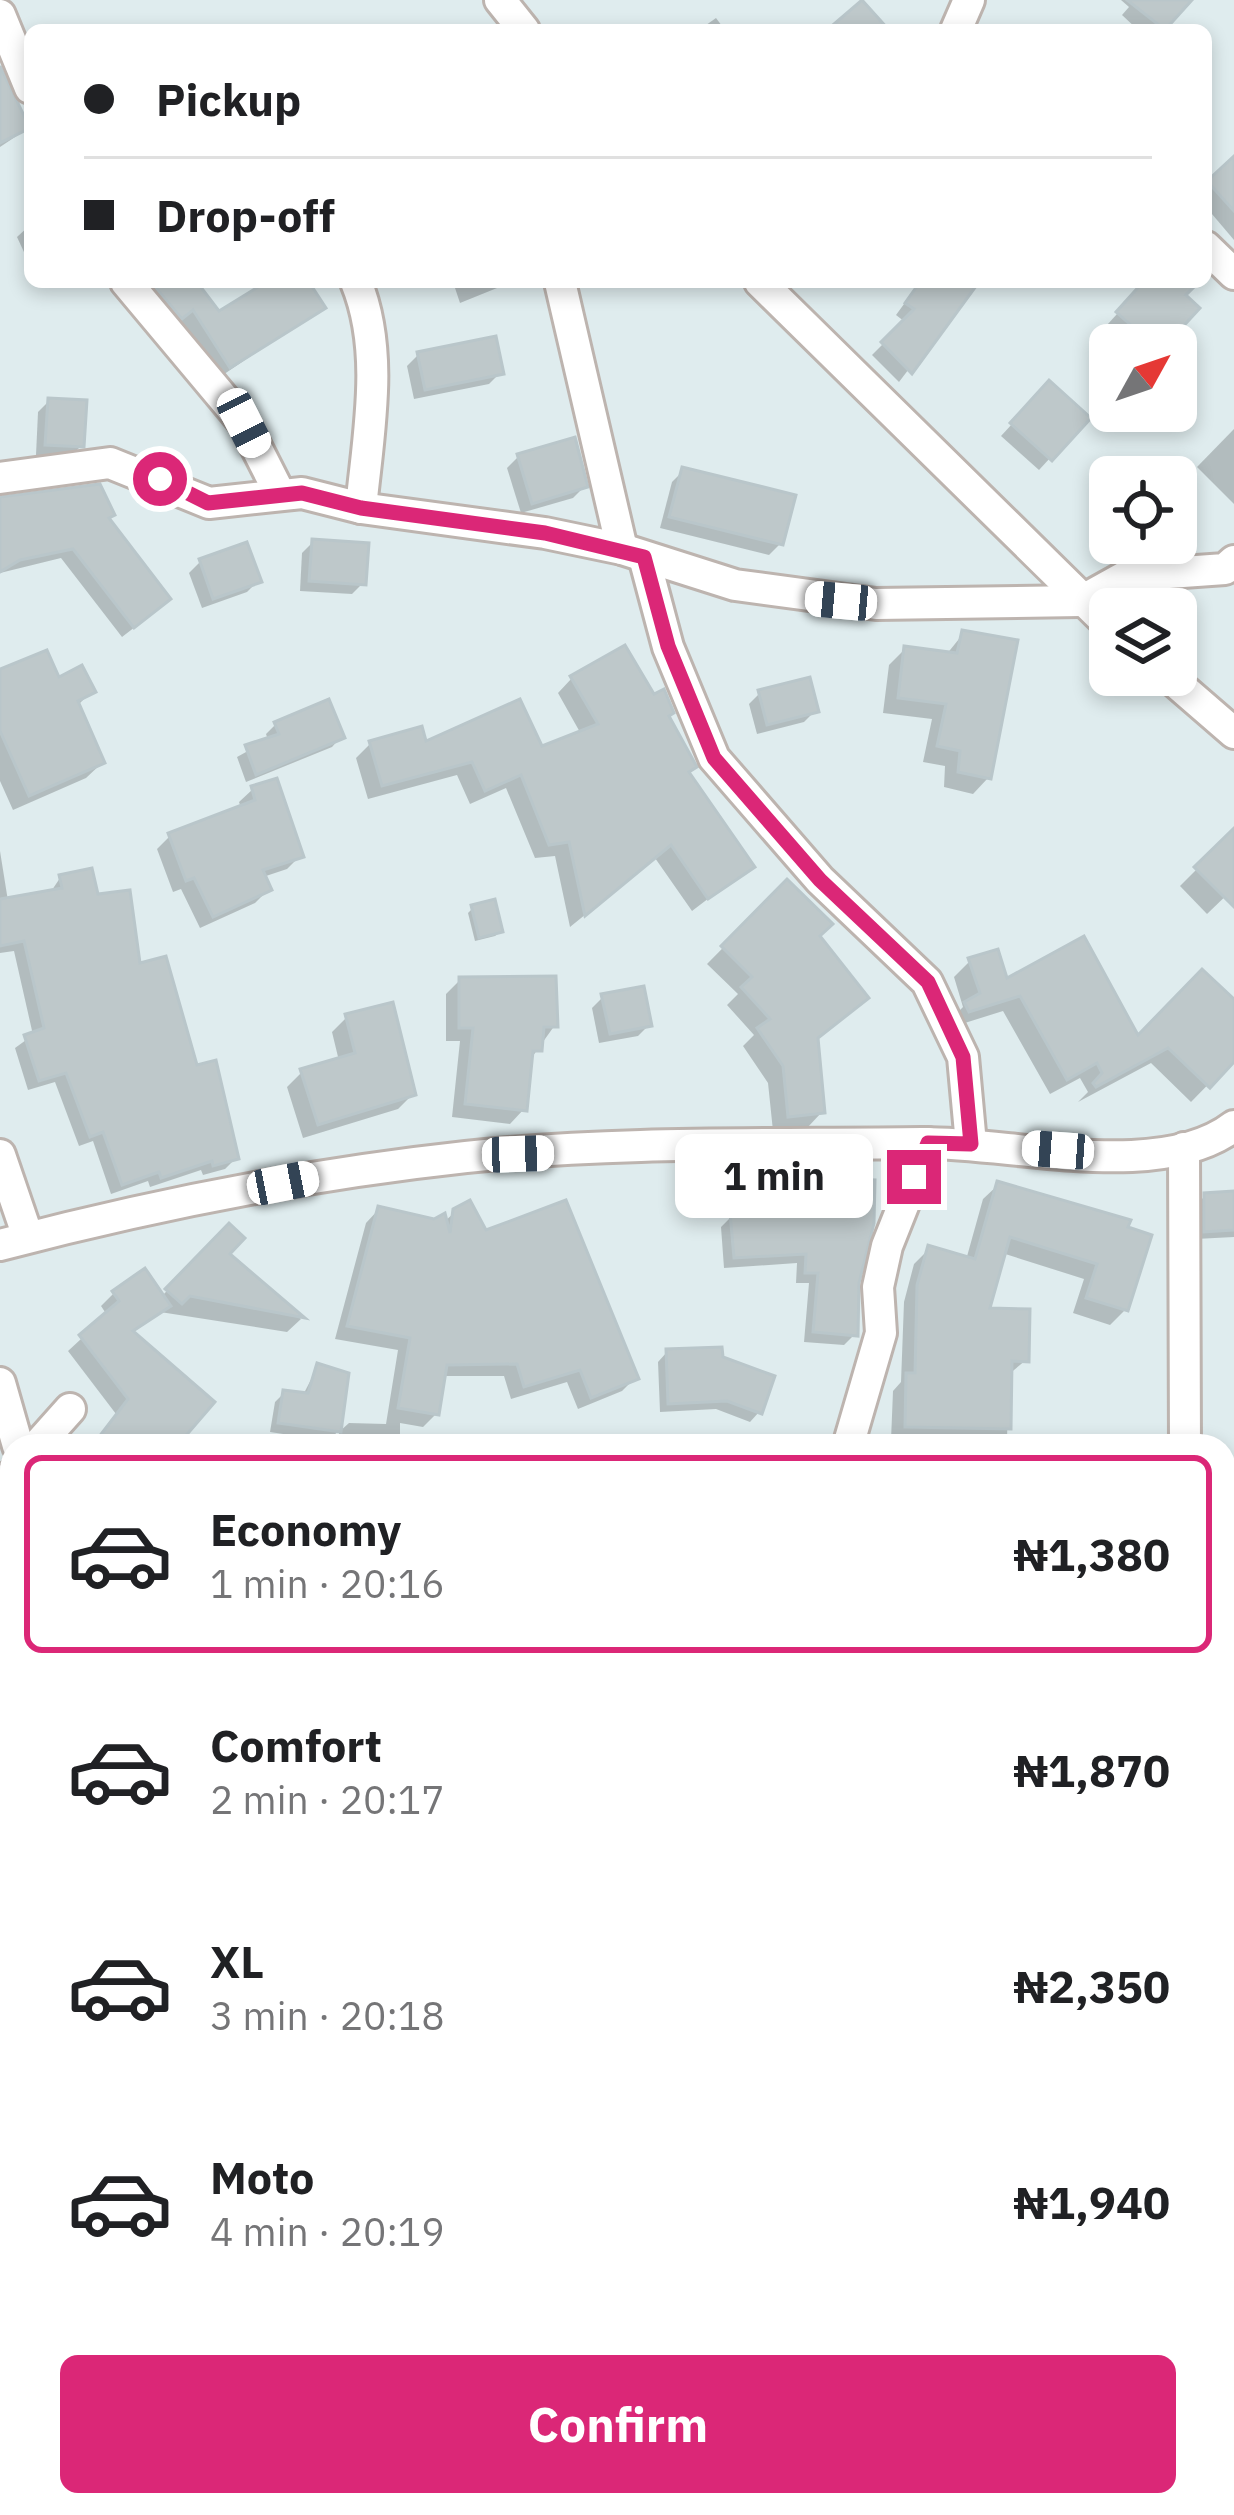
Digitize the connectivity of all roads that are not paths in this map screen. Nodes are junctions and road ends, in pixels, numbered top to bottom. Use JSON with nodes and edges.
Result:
{"nodes":[{"id":1,"x":500,"y":0,"type":"edge"},
{"id":2,"x":0,"y":15,"type":"edge"},
{"id":3,"x":519,"y":24,"type":"edge"},
{"id":4,"x":24,"y":73,"type":"edge"},
{"id":5,"x":1212,"y":254,"type":"edge"},
{"id":6,"x":1234,"y":274,"type":"edge"},
{"id":7,"x":131,"y":288,"type":"edge"},
{"id":8,"x":358,"y":288,"type":"edge"},
{"id":9,"x":562,"y":288,"type":"edge"},
{"id":10,"x":766,"y":288,"type":"edge"},
{"id":11,"x":0,"y":478,"type":"edge"},
{"id":12,"x":280,"y":494,"type":"junction"},
{"id":13,"x":361,"y":508,"type":"junction"},
{"id":14,"x":633,"y":553,"type":"junction"},
{"id":15,"x":1234,"y":561,"type":"edge"},
{"id":16,"x":1081,"y":601,"type":"junction"},
{"id":17,"x":1089,"y":608,"type":"edge"},
{"id":18,"x":1191,"y":696,"type":"edge"},
{"id":19,"x":1234,"y":733,"type":"edge"},
{"id":20,"x":1234,"y":1126,"type":"edge"},
{"id":21,"x":928,"y":1143,"type":"junction"},
{"id":22,"x":971,"y":1144,"type":"junction"},
{"id":23,"x":1184,"y":1148,"type":"junction"},
{"id":24,"x":0,"y":1154,"type":"edge"},
{"id":25,"x":14,"y":1241,"type":"edge"},
{"id":26,"x":0,"y":1383,"type":"edge"},
{"id":27,"x":70,"y":1409,"type":"dead end"},
{"id":28,"x":15,"y":1434,"type":"edge"},
{"id":29,"x":48,"y":1434,"type":"edge"},
{"id":30,"x":852,"y":1434,"type":"edge"},
{"id":31,"x":1185,"y":1434,"type":"edge"}],
"edges":[{"from":1,"to":3,"type":"street"},
{"from":2,"to":4,"type":"street"},
{"from":5,"to":6,"type":"street"},
{"from":7,"to":12,"type":"street"},
{"from":8,"to":13,"type":"street"},
{"from":9,"to":14,"type":"street"},
{"from":10,"to":16,"type":"street"},
{"from":11,"to":12,"type":"street"},
{"from":12,"to":13,"type":"street"},
{"from":13,"to":14,"type":"street"},
{"from":14,"to":16,"type":"street"},
{"from":14,"to":22,"type":"street"},
{"from":15,"to":16,"type":"street"},
{"from":16,"to":17,"type":"street"},
{"from":18,"to":19,"type":"street"},
{"from":20,"to":23,"type":"street"},
{"from":21,"to":22,"type":"street"},
{"from":21,"to":25,"type":"street"},
{"from":21,"to":30,"type":"street"},
{"from":22,"to":23,"type":"street"},
{"from":23,"to":31,"type":"street"},
{"from":24,"to":25,"type":"street"},
{"from":26,"to":28,"type":"street"},
{"from":27,"to":29,"type":"street"}]}
